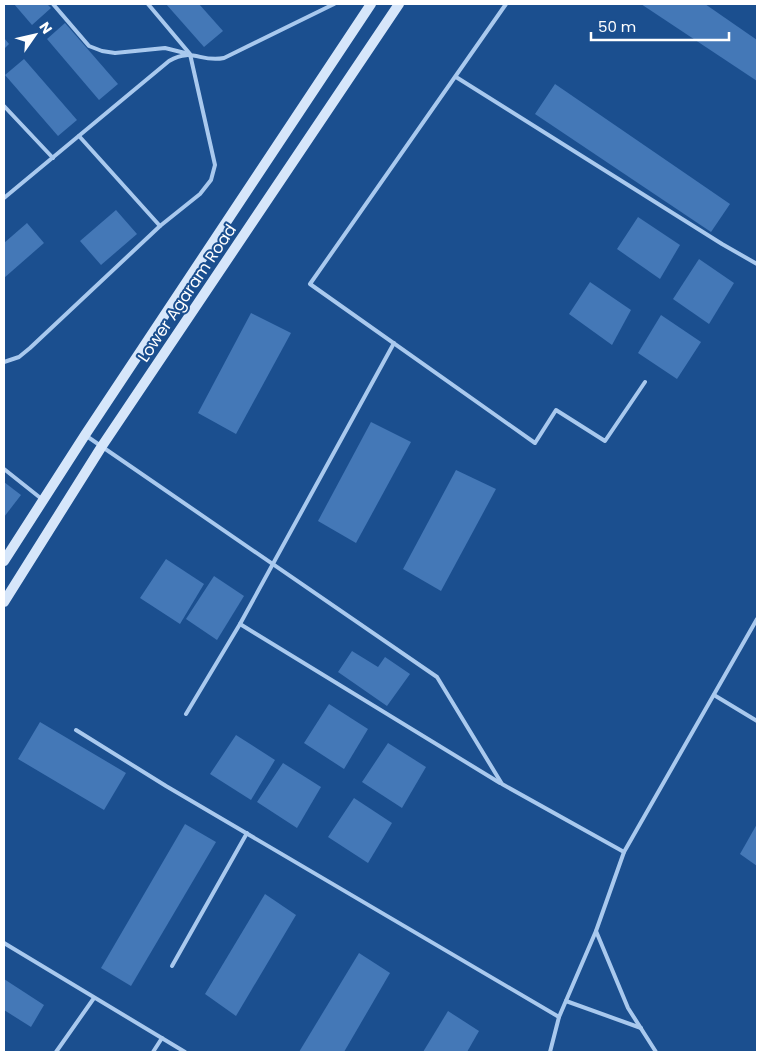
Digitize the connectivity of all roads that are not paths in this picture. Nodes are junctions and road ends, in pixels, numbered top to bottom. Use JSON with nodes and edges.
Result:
{"nodes":[{"id":1,"x":53,"y":4,"type":"edge"},
{"id":2,"x":148,"y":4,"type":"edge"},
{"id":3,"x":334,"y":4,"type":"edge"},
{"id":4,"x":371,"y":4,"type":"edge"},
{"id":5,"x":399,"y":4,"type":"edge"},
{"id":6,"x":506,"y":4,"type":"edge"},
{"id":7,"x":190,"y":54,"type":"junction"},
{"id":8,"x":456,"y":76,"type":"junction"},
{"id":9,"x":4,"y":106,"type":"edge"},
{"id":10,"x":79,"y":136,"type":"junction"},
{"id":11,"x":52,"y":158,"type":"junction"},
{"id":12,"x":4,"y":198,"type":"edge"},
{"id":13,"x":160,"y":226,"type":"junction"},
{"id":14,"x":757,"y":264,"type":"edge"},
{"id":15,"x":394,"y":343,"type":"junction"},
{"id":16,"x":4,"y":362,"type":"edge"},
{"id":17,"x":645,"y":382,"type":"dead end"},
{"id":18,"x":85,"y":435,"type":"junction"},
{"id":19,"x":102,"y":446,"type":"junction"},
{"id":20,"x":4,"y":469,"type":"edge"},
{"id":21,"x":43,"y":500,"type":"junction"},
{"id":22,"x":4,"y":561,"type":"edge"},
{"id":23,"x":273,"y":564,"type":"junction"},
{"id":24,"x":4,"y":602,"type":"edge"},
{"id":25,"x":757,"y":619,"type":"edge"},
{"id":26,"x":240,"y":624,"type":"junction"},
{"id":27,"x":714,"y":695,"type":"junction"},
{"id":28,"x":186,"y":714,"type":"dead end"},
{"id":29,"x":757,"y":721,"type":"edge"},
{"id":30,"x":76,"y":730,"type":"dead end"},
{"id":31,"x":502,"y":784,"type":"junction"},
{"id":32,"x":247,"y":834,"type":"junction"},
{"id":33,"x":624,"y":852,"type":"junction"},
{"id":34,"x":596,"y":931,"type":"junction"},
{"id":35,"x":4,"y":943,"type":"edge"},
{"id":36,"x":172,"y":966,"type":"dead end"},
{"id":37,"x":94,"y":998,"type":"junction"},
{"id":38,"x":566,"y":1000,"type":"junction"},
{"id":39,"x":559,"y":1017,"type":"junction"},
{"id":40,"x":641,"y":1028,"type":"junction"},
{"id":41,"x":162,"y":1038,"type":"junction"},
{"id":42,"x":56,"y":1052,"type":"edge"},
{"id":43,"x":153,"y":1052,"type":"edge"},
{"id":44,"x":185,"y":1052,"type":"edge"},
{"id":45,"x":550,"y":1052,"type":"edge"},
{"id":46,"x":656,"y":1052,"type":"edge"}],
"edges":[{"from":1,"to":7,"type":"lane"},
{"from":2,"to":7,"type":"lane"},
{"from":3,"to":7,"type":"lane"},
{"from":4,"to":18,"type":"main road","name":"Lower Agaram Road"},
{"from":5,"to":19,"type":"main road","name":"Lower Agaram Road"},
{"from":6,"to":8,"type":"lane"},
{"from":7,"to":10,"type":"lane"},
{"from":7,"to":13,"type":"lane"},
{"from":8,"to":14,"type":"lane"},
{"from":8,"to":15,"type":"lane"},
{"from":9,"to":11,"type":"lane"},
{"from":10,"to":11,"type":"lane"},
{"from":10,"to":13,"type":"lane"},
{"from":11,"to":12,"type":"lane"},
{"from":13,"to":16,"type":"lane"},
{"from":15,"to":17,"type":"lane"},
{"from":15,"to":23,"type":"lane"},
{"from":18,"to":19,"type":"lane"},
{"from":18,"to":21,"type":"main road","name":"Lower Agaram Road"},
{"from":19,"to":23,"type":"lane"},
{"from":19,"to":24,"type":"main road","name":"Lower Agaram Road"},
{"from":20,"to":21,"type":"lane"},
{"from":21,"to":22,"type":"main road","name":"Lower Agaram Road"},
{"from":23,"to":26,"type":"lane"},
{"from":23,"to":31,"type":"lane"},
{"from":25,"to":27,"type":"lane"},
{"from":26,"to":28,"type":"lane"},
{"from":26,"to":31,"type":"lane"},
{"from":27,"to":29,"type":"lane"},
{"from":27,"to":33,"type":"lane"},
{"from":30,"to":32,"type":"lane"},
{"from":31,"to":33,"type":"lane"},
{"from":32,"to":36,"type":"lane"},
{"from":32,"to":39,"type":"lane"},
{"from":33,"to":34,"type":"lane"},
{"from":34,"to":38,"type":"lane"},
{"from":34,"to":40,"type":"lane"},
{"from":35,"to":37,"type":"lane"},
{"from":37,"to":41,"type":"lane"},
{"from":37,"to":42,"type":"lane"},
{"from":38,"to":39,"type":"lane"},
{"from":38,"to":40,"type":"lane"},
{"from":39,"to":45,"type":"lane"},
{"from":40,"to":46,"type":"lane"},
{"from":41,"to":43,"type":"lane"},
{"from":41,"to":44,"type":"lane"}]}
